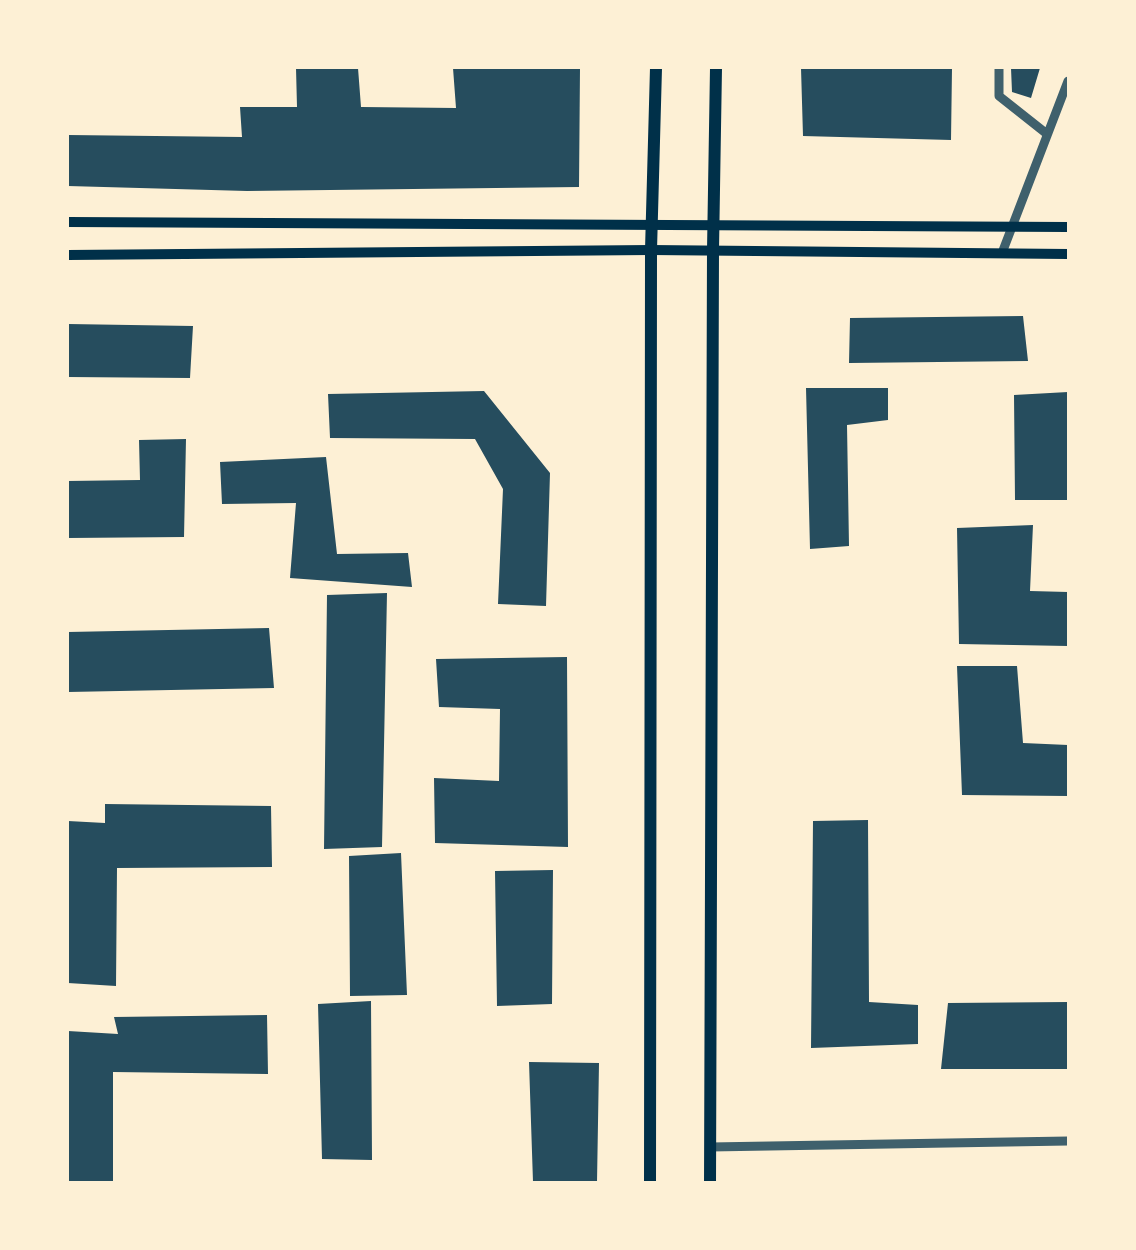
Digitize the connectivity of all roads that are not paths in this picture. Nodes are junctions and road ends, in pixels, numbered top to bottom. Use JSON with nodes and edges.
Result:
{"nodes":[{"id":1,"x":656,"y":68,"type":"edge"},
{"id":2,"x":716,"y":68,"type":"edge"},
{"id":3,"x":999,"y":68,"type":"edge"},
{"id":4,"x":1068,"y":81,"type":"edge"},
{"id":5,"x":1047,"y":134,"type":"junction"},
{"id":6,"x":68,"y":222,"type":"edge"},
{"id":7,"x":652,"y":225,"type":"junction"},
{"id":8,"x":713,"y":225,"type":"junction"},
{"id":9,"x":1012,"y":227,"type":"junction"},
{"id":10,"x":1068,"y":227,"type":"edge"},
{"id":11,"x":651,"y":250,"type":"junction"},
{"id":12,"x":713,"y":250,"type":"junction"},
{"id":13,"x":1002,"y":253,"type":"junction"},
{"id":14,"x":1068,"y":254,"type":"edge"},
{"id":15,"x":68,"y":255,"type":"edge"},
{"id":16,"x":1068,"y":1141,"type":"edge"},
{"id":17,"x":710,"y":1147,"type":"junction"},
{"id":18,"x":650,"y":1182,"type":"edge"},
{"id":19,"x":710,"y":1182,"type":"edge"}],
"edges":[{"from":1,"to":7,"type":"main road"},
{"from":2,"to":8,"type":"main road"},
{"from":3,"to":5,"type":"street"},
{"from":4,"to":5,"type":"street"},
{"from":5,"to":9,"type":"street"},
{"from":6,"to":7,"type":"main road"},
{"from":7,"to":8,"type":"main road"},
{"from":7,"to":11,"type":"main road"},
{"from":8,"to":9,"type":"main road"},
{"from":8,"to":12,"type":"main road"},
{"from":9,"to":10,"type":"main road"},
{"from":9,"to":13,"type":"street"},
{"from":11,"to":12,"type":"main road"},
{"from":11,"to":15,"type":"main road"},
{"from":11,"to":18,"type":"main road"},
{"from":12,"to":13,"type":"main road"},
{"from":12,"to":17,"type":"main road"},
{"from":13,"to":14,"type":"main road"},
{"from":16,"to":17,"type":"street"},
{"from":17,"to":19,"type":"main road"}]}
